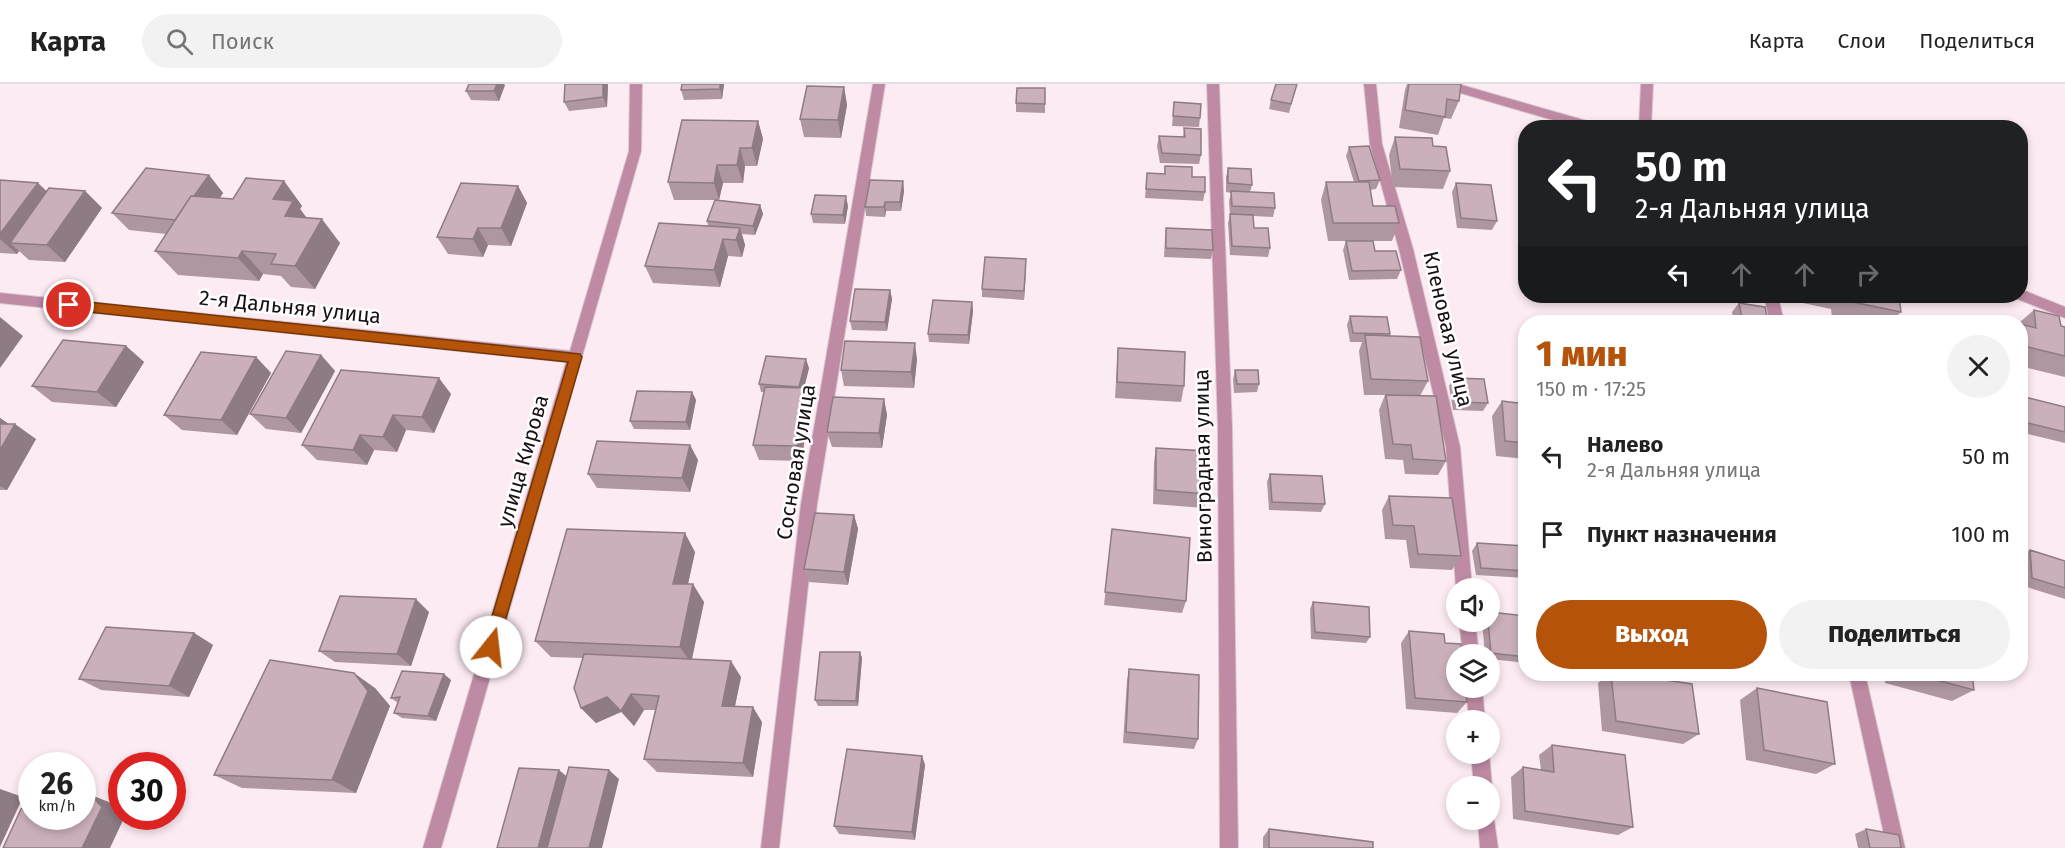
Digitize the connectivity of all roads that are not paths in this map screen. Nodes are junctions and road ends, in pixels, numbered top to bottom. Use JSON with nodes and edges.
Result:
{"nodes":[{"id":1,"x":636,"y":84,"type":"edge"},
{"id":2,"x":879,"y":84,"type":"edge"},
{"id":3,"x":1213,"y":84,"type":"edge"},
{"id":4,"x":1370,"y":84,"type":"edge"},
{"id":5,"x":1444,"y":84,"type":"edge"},
{"id":6,"x":1647,"y":84,"type":"edge"},
{"id":7,"x":1569,"y":120,"type":"edge"},
{"id":8,"x":1645,"y":120,"type":"edge"},
{"id":9,"x":2028,"y":297,"type":"edge"},
{"id":10,"x":0,"y":298,"type":"edge"},
{"id":11,"x":2065,"y":313,"type":"edge"},
{"id":12,"x":575,"y":357,"type":"junction"},
{"id":13,"x":1463,"y":578,"type":"edge"},
{"id":14,"x":1859,"y":681,"type":"edge"},
{"id":15,"x":1488,"y":830,"type":"edge"},
{"id":16,"x":432,"y":848,"type":"edge"},
{"id":17,"x":770,"y":848,"type":"edge"},
{"id":18,"x":1229,"y":848,"type":"edge"},
{"id":19,"x":1489,"y":848,"type":"edge"},
{"id":20,"x":1896,"y":848,"type":"edge"}],
"edges":[{"from":1,"to":12,"type":"street","name":"улица Кирова"},
{"from":2,"to":17,"type":"street","name":"Сосновая улица"},
{"from":3,"to":18,"type":"street","name":"Виноградная улица"},
{"from":4,"to":13,"type":"street","name":"Кленовая улица"},
{"from":5,"to":7,"type":"street"},
{"from":6,"to":8,"type":"street"},
{"from":9,"to":11,"type":"street"},
{"from":10,"to":12,"type":"street","name":"2-я Дальняя улица"},
{"from":12,"to":16,"type":"street","name":"улица Кирова"},
{"from":14,"to":20,"type":"street"},
{"from":15,"to":19,"type":"street"}]}
